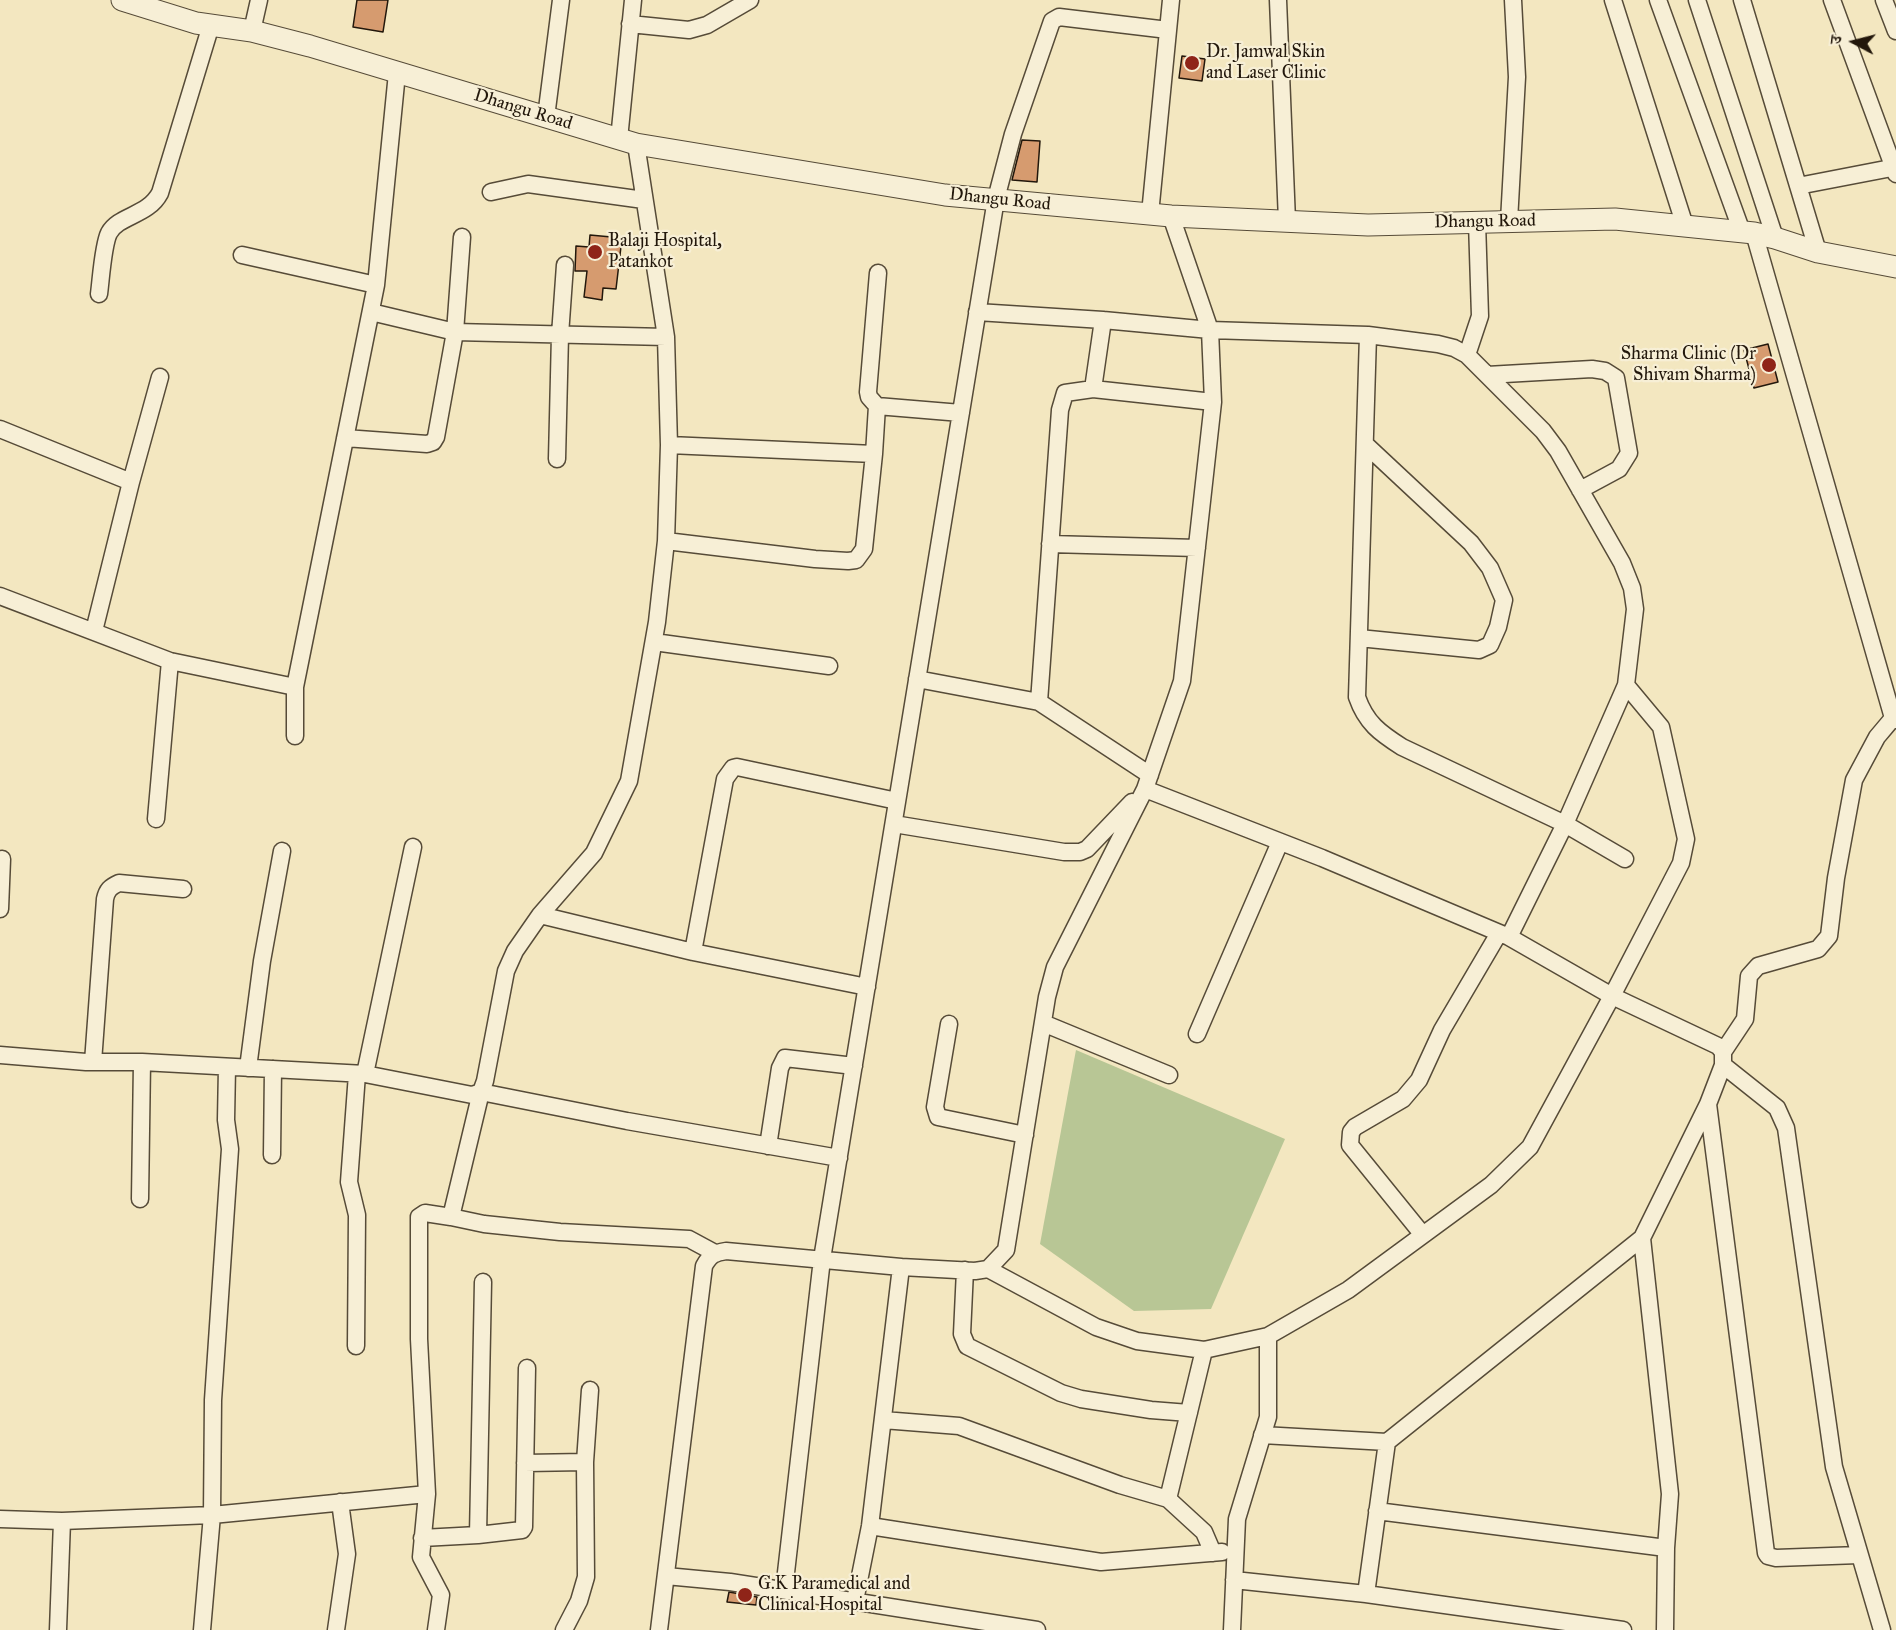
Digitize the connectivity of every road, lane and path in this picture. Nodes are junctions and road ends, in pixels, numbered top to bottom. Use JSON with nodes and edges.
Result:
{"nodes":[{"id":1,"x":122,"y":0,"type":"edge"},
{"id":2,"x":259,"y":0,"type":"edge"},
{"id":3,"x":561,"y":0,"type":"edge"},
{"id":4,"x":633,"y":0,"type":"edge"},
{"id":5,"x":750,"y":0,"type":"edge"},
{"id":6,"x":1171,"y":0,"type":"edge"},
{"id":7,"x":1278,"y":0,"type":"edge"},
{"id":8,"x":1513,"y":0,"type":"edge"},
{"id":9,"x":1613,"y":0,"type":"edge"},
{"id":10,"x":1658,"y":0,"type":"edge"},
{"id":11,"x":1697,"y":0,"type":"edge"},
{"id":12,"x":1742,"y":0,"type":"edge"},
{"id":13,"x":1832,"y":0,"type":"edge"},
{"id":14,"x":1884,"y":0,"type":"edge"},
{"id":15,"x":630,"y":24,"type":"junction"},
{"id":16,"x":211,"y":25,"type":"junction"},
{"id":17,"x":1168,"y":30,"type":"junction"},
{"id":18,"x":252,"y":31,"type":"junction"},
{"id":19,"x":1896,"y":31,"type":"edge"},
{"id":20,"x":397,"y":73,"type":"junction"},
{"id":21,"x":546,"y":117,"type":"junction"},
{"id":22,"x":627,"y":142,"type":"junction"},
{"id":23,"x":1895,"y":169,"type":"edge"},
{"id":24,"x":1798,"y":186,"type":"junction"},
{"id":25,"x":491,"y":192,"type":"dead end"},
{"id":26,"x":644,"y":200,"type":"junction"},
{"id":27,"x":996,"y":200,"type":"junction"},
{"id":28,"x":1150,"y":214,"type":"junction"},
{"id":29,"x":1171,"y":216,"type":"junction"},
{"id":30,"x":1287,"y":221,"type":"junction"},
{"id":31,"x":1509,"y":221,"type":"junction"},
{"id":32,"x":1477,"y":222,"type":"junction"},
{"id":33,"x":1685,"y":226,"type":"junction"},
{"id":34,"x":1748,"y":233,"type":"junction"},
{"id":35,"x":462,"y":237,"type":"dead end"},
{"id":36,"x":1775,"y":238,"type":"junction"},
{"id":37,"x":1818,"y":252,"type":"junction"},
{"id":38,"x":242,"y":255,"type":"dead end"},
{"id":39,"x":565,"y":265,"type":"dead end"},
{"id":40,"x":1896,"y":267,"type":"edge"},
{"id":41,"x":878,"y":273,"type":"dead end"},
{"id":42,"x":376,"y":285,"type":"junction"},
{"id":43,"x":99,"y":294,"type":"dead end"},
{"id":44,"x":371,"y":312,"type":"junction"},
{"id":45,"x":977,"y":312,"type":"junction"},
{"id":46,"x":1103,"y":320,"type":"junction"},
{"id":47,"x":1210,"y":330,"type":"junction"},
{"id":48,"x":455,"y":332,"type":"junction"},
{"id":49,"x":560,"y":334,"type":"junction"},
{"id":50,"x":1368,"y":335,"type":"junction"},
{"id":51,"x":666,"y":337,"type":"junction"},
{"id":52,"x":1467,"y":355,"type":"junction"},
{"id":53,"x":1487,"y":375,"type":"junction"},
{"id":54,"x":160,"y":377,"type":"dead end"},
{"id":55,"x":1093,"y":389,"type":"junction"},
{"id":56,"x":1213,"y":402,"type":"junction"},
{"id":57,"x":877,"y":406,"type":"junction"},
{"id":58,"x":961,"y":413,"type":"junction"},
{"id":59,"x":0,"y":429,"type":"edge"},
{"id":60,"x":345,"y":438,"type":"junction"},
{"id":61,"x":1365,"y":444,"type":"junction"},
{"id":62,"x":669,"y":445,"type":"junction"},
{"id":63,"x":874,"y":454,"type":"junction"},
{"id":64,"x":556,"y":459,"type":"dead end"},
{"id":65,"x":131,"y":482,"type":"junction"},
{"id":66,"x":1580,"y":490,"type":"junction"},
{"id":67,"x":666,"y":541,"type":"junction"},
{"id":68,"x":1050,"y":544,"type":"junction"},
{"id":69,"x":1197,"y":548,"type":"junction"},
{"id":70,"x":0,"y":596,"type":"edge"},
{"id":71,"x":94,"y":631,"type":"junction"},
{"id":72,"x":1359,"y":638,"type":"junction"},
{"id":73,"x":654,"y":642,"type":"junction"},
{"id":74,"x":170,"y":661,"type":"junction"},
{"id":75,"x":829,"y":666,"type":"dead end"},
{"id":76,"x":917,"y":679,"type":"junction"},
{"id":77,"x":1626,"y":685,"type":"junction"},
{"id":78,"x":295,"y":687,"type":"junction"},
{"id":79,"x":1039,"y":702,"type":"junction"},
{"id":80,"x":1894,"y":719,"type":"edge"},
{"id":81,"x":295,"y":736,"type":"dead end"},
{"id":82,"x":1147,"y":782,"type":"junction"},
{"id":83,"x":897,"y":801,"type":"junction"},
{"id":84,"x":156,"y":819,"type":"dead end"},
{"id":85,"x":894,"y":824,"type":"junction"},
{"id":86,"x":1565,"y":824,"type":"junction"},
{"id":87,"x":1280,"y":842,"type":"junction"},
{"id":88,"x":413,"y":847,"type":"dead end"},
{"id":89,"x":282,"y":851,"type":"dead end"},
{"id":90,"x":2,"y":859,"type":"dead end"},
{"id":91,"x":1625,"y":859,"type":"dead end"},
{"id":92,"x":183,"y":889,"type":"dead end"},
{"id":93,"x":0,"y":909,"type":"edge"},
{"id":94,"x":540,"y":915,"type":"junction"},
{"id":95,"x":1504,"y":935,"type":"junction"},
{"id":96,"x":693,"y":952,"type":"junction"},
{"id":97,"x":867,"y":987,"type":"junction"},
{"id":98,"x":1612,"y":996,"type":"junction"},
{"id":99,"x":1043,"y":1023,"type":"junction"},
{"id":100,"x":949,"y":1024,"type":"dead end"},
{"id":101,"x":1197,"y":1034,"type":"dead end"},
{"id":102,"x":0,"y":1055,"type":"edge"},
{"id":103,"x":1723,"y":1058,"type":"junction"},
{"id":104,"x":93,"y":1062,"type":"junction"},
{"id":105,"x":142,"y":1062,"type":"junction"},
{"id":106,"x":854,"y":1066,"type":"junction"},
{"id":107,"x":227,"y":1067,"type":"junction"},
{"id":108,"x":248,"y":1068,"type":"junction"},
{"id":109,"x":273,"y":1069,"type":"junction"},
{"id":110,"x":361,"y":1074,"type":"junction"},
{"id":111,"x":1169,"y":1075,"type":"dead end"},
{"id":112,"x":481,"y":1092,"type":"junction"},
{"id":113,"x":1708,"y":1104,"type":"junction"},
{"id":114,"x":1025,"y":1135,"type":"junction"},
{"id":115,"x":768,"y":1146,"type":"junction"},
{"id":116,"x":272,"y":1155,"type":"dead end"},
{"id":117,"x":839,"y":1158,"type":"junction"},
{"id":118,"x":140,"y":1198,"type":"dead end"},
{"id":119,"x":451,"y":1217,"type":"junction"},
{"id":120,"x":1423,"y":1235,"type":"junction"},
{"id":121,"x":1642,"y":1238,"type":"junction"},
{"id":122,"x":715,"y":1253,"type":"junction"},
{"id":123,"x":822,"y":1259,"type":"junction"},
{"id":124,"x":901,"y":1267,"type":"junction"},
{"id":125,"x":988,"y":1269,"type":"junction"},
{"id":126,"x":964,"y":1270,"type":"junction"},
{"id":127,"x":483,"y":1282,"type":"dead end"},
{"id":128,"x":1268,"y":1336,"type":"junction"},
{"id":129,"x":356,"y":1346,"type":"dead end"},
{"id":130,"x":1204,"y":1350,"type":"junction"},
{"id":131,"x":527,"y":1368,"type":"dead end"},
{"id":132,"x":590,"y":1390,"type":"dead end"},
{"id":133,"x":1189,"y":1413,"type":"junction"},
{"id":134,"x":883,"y":1420,"type":"junction"},
{"id":135,"x":1262,"y":1435,"type":"junction"},
{"id":136,"x":1388,"y":1442,"type":"junction"},
{"id":137,"x":585,"y":1462,"type":"junction"},
{"id":138,"x":525,"y":1463,"type":"junction"},
{"id":139,"x":427,"y":1494,"type":"junction"},
{"id":140,"x":1168,"y":1499,"type":"junction"},
{"id":141,"x":340,"y":1502,"type":"junction"},
{"id":142,"x":1377,"y":1511,"type":"junction"},
{"id":143,"x":212,"y":1515,"type":"junction"},
{"id":144,"x":0,"y":1519,"type":"edge"},
{"id":145,"x":62,"y":1521,"type":"junction"},
{"id":146,"x":870,"y":1526,"type":"junction"},
{"id":147,"x":478,"y":1535,"type":"junction"},
{"id":148,"x":422,"y":1538,"type":"junction"},
{"id":149,"x":1666,"y":1548,"type":"junction"},
{"id":150,"x":1235,"y":1551,"type":"junction"},
{"id":151,"x":1213,"y":1553,"type":"junction"},
{"id":152,"x":1860,"y":1555,"type":"junction"},
{"id":153,"x":666,"y":1576,"type":"junction"},
{"id":154,"x":1234,"y":1580,"type":"junction"},
{"id":155,"x":784,"y":1590,"type":"junction"},
{"id":156,"x":1366,"y":1594,"type":"junction"},
{"id":157,"x":855,"y":1601,"type":"junction"},
{"id":158,"x":984,"y":1626,"type":"edge"},
{"id":159,"x":58,"y":1630,"type":"edge"},
{"id":160,"x":202,"y":1630,"type":"edge"},
{"id":161,"x":336,"y":1630,"type":"edge"},
{"id":162,"x":436,"y":1630,"type":"edge"},
{"id":163,"x":564,"y":1630,"type":"edge"},
{"id":164,"x":659,"y":1630,"type":"edge"},
{"id":165,"x":1037,"y":1630,"type":"edge"},
{"id":166,"x":1232,"y":1630,"type":"edge"},
{"id":167,"x":1623,"y":1630,"type":"edge"},
{"id":168,"x":1665,"y":1630,"type":"edge"},
{"id":169,"x":1882,"y":1630,"type":"edge"}],
"edges":[{"from":1,"to":16,"type":"street","name":"Dhangu Road"},
{"from":2,"to":18,"type":"street"},
{"from":3,"to":21,"type":"street"},
{"from":4,"to":15,"type":"street"},
{"from":5,"to":15,"type":"street"},
{"from":6,"to":17,"type":"street"},
{"from":7,"to":30,"type":"street"},
{"from":8,"to":31,"type":"street"},
{"from":9,"to":33,"type":"street"},
{"from":10,"to":34,"type":"street"},
{"from":11,"to":36,"type":"street"},
{"from":12,"to":24,"type":"street"},
{"from":13,"to":23,"type":"street"},
{"from":14,"to":19,"type":"street"},
{"from":15,"to":22,"type":"street"},
{"from":16,"to":18,"type":"street","name":"Dhangu Road"},
{"from":16,"to":43,"type":"street"},
{"from":17,"to":27,"type":"street"},
{"from":17,"to":28,"type":"street"},
{"from":18,"to":20,"type":"street","name":"Dhangu Road"},
{"from":20,"to":21,"type":"street","name":"Dhangu Road"},
{"from":20,"to":42,"type":"street"},
{"from":21,"to":22,"type":"street","name":"Dhangu Road"},
{"from":22,"to":26,"type":"street"},
{"from":22,"to":27,"type":"street","name":"Dhangu Road"},
{"from":23,"to":24,"type":"street"},
{"from":24,"to":37,"type":"street"},
{"from":25,"to":26,"type":"street"},
{"from":26,"to":51,"type":"street"},
{"from":27,"to":28,"type":"street","name":"Dhangu Road"},
{"from":27,"to":45,"type":"street"},
{"from":28,"to":29,"type":"street","name":"Dhangu Road"},
{"from":29,"to":30,"type":"street","name":"Dhangu Road"},
{"from":29,"to":47,"type":"street"},
{"from":30,"to":32,"type":"street","name":"Dhangu Road"},
{"from":31,"to":32,"type":"street","name":"Dhangu Road"},
{"from":31,"to":33,"type":"street","name":"Dhangu Road"},
{"from":32,"to":52,"type":"street"},
{"from":33,"to":34,"type":"street","name":"Dhangu Road"},
{"from":34,"to":36,"type":"street","name":"Dhangu Road"},
{"from":34,"to":80,"type":"street"},
{"from":35,"to":48,"type":"street"},
{"from":36,"to":37,"type":"street","name":"Dhangu Road"},
{"from":37,"to":40,"type":"street","name":"Dhangu Road"},
{"from":38,"to":42,"type":"street"},
{"from":39,"to":49,"type":"street"},
{"from":41,"to":57,"type":"street"},
{"from":42,"to":44,"type":"street"},
{"from":44,"to":48,"type":"street"},
{"from":44,"to":60,"type":"street"},
{"from":45,"to":46,"type":"street"},
{"from":45,"to":58,"type":"street"},
{"from":46,"to":47,"type":"street"},
{"from":46,"to":55,"type":"street"},
{"from":47,"to":50,"type":"street"},
{"from":47,"to":56,"type":"street"},
{"from":48,"to":49,"type":"street"},
{"from":48,"to":60,"type":"street"},
{"from":49,"to":51,"type":"street"},
{"from":49,"to":64,"type":"street"},
{"from":50,"to":52,"type":"street"},
{"from":50,"to":61,"type":"street"},
{"from":51,"to":62,"type":"street"},
{"from":52,"to":53,"type":"street"},
{"from":53,"to":66,"type":"street"},
{"from":53,"to":66,"type":"street"},
{"from":54,"to":65,"type":"street"},
{"from":55,"to":56,"type":"street"},
{"from":55,"to":68,"type":"street"},
{"from":56,"to":69,"type":"street"},
{"from":57,"to":58,"type":"street"},
{"from":57,"to":63,"type":"street"},
{"from":58,"to":76,"type":"street"},
{"from":59,"to":65,"type":"street"},
{"from":60,"to":78,"type":"street"},
{"from":61,"to":72,"type":"street"},
{"from":61,"to":72,"type":"street"},
{"from":62,"to":63,"type":"street"},
{"from":62,"to":67,"type":"street"},
{"from":63,"to":67,"type":"street"},
{"from":65,"to":71,"type":"street"},
{"from":66,"to":77,"type":"street"},
{"from":67,"to":73,"type":"street"},
{"from":68,"to":69,"type":"street"},
{"from":68,"to":79,"type":"street"},
{"from":69,"to":82,"type":"street"},
{"from":70,"to":71,"type":"street"},
{"from":71,"to":74,"type":"street"},
{"from":72,"to":86,"type":"street"},
{"from":73,"to":75,"type":"street"},
{"from":73,"to":94,"type":"street"},
{"from":74,"to":78,"type":"street"},
{"from":74,"to":84,"type":"street"},
{"from":76,"to":79,"type":"street"},
{"from":76,"to":83,"type":"street"},
{"from":77,"to":86,"type":"street"},
{"from":77,"to":98,"type":"street"},
{"from":78,"to":81,"type":"street"},
{"from":79,"to":82,"type":"street"},
{"from":80,"to":103,"type":"street"},
{"from":82,"to":85,"type":"street"},
{"from":82,"to":87,"type":"street"},
{"from":82,"to":99,"type":"street"},
{"from":83,"to":85,"type":"street"},
{"from":83,"to":96,"type":"street"},
{"from":85,"to":97,"type":"street"},
{"from":86,"to":91,"type":"street"},
{"from":86,"to":95,"type":"street"},
{"from":87,"to":95,"type":"street"},
{"from":87,"to":101,"type":"street"},
{"from":88,"to":110,"type":"street"},
{"from":89,"to":108,"type":"street"},
{"from":90,"to":93,"type":"street"},
{"from":92,"to":104,"type":"street"},
{"from":94,"to":96,"type":"street"},
{"from":94,"to":112,"type":"street"},
{"from":95,"to":98,"type":"street"},
{"from":95,"to":120,"type":"street"},
{"from":96,"to":97,"type":"street"},
{"from":97,"to":106,"type":"street"},
{"from":98,"to":103,"type":"street"},
{"from":98,"to":120,"type":"street"},
{"from":99,"to":111,"type":"street"},
{"from":99,"to":114,"type":"street"},
{"from":100,"to":114,"type":"street"},
{"from":102,"to":104,"type":"street"},
{"from":103,"to":113,"type":"street"},
{"from":103,"to":152,"type":"street"},
{"from":104,"to":105,"type":"street"},
{"from":105,"to":107,"type":"street"},
{"from":105,"to":118,"type":"street"},
{"from":106,"to":115,"type":"street"},
{"from":106,"to":117,"type":"street"},
{"from":107,"to":108,"type":"street"},
{"from":107,"to":143,"type":"street"},
{"from":108,"to":109,"type":"street"},
{"from":109,"to":110,"type":"street"},
{"from":109,"to":116,"type":"street"},
{"from":110,"to":112,"type":"street"},
{"from":110,"to":129,"type":"street"},
{"from":112,"to":115,"type":"street"},
{"from":112,"to":119,"type":"street"},
{"from":113,"to":121,"type":"street"},
{"from":113,"to":152,"type":"street"},
{"from":114,"to":125,"type":"street"},
{"from":115,"to":117,"type":"street"},
{"from":117,"to":123,"type":"street"},
{"from":119,"to":122,"type":"street"},
{"from":119,"to":139,"type":"street"},
{"from":120,"to":128,"type":"street"},
{"from":121,"to":136,"type":"street"},
{"from":121,"to":149,"type":"street"},
{"from":122,"to":123,"type":"street"},
{"from":122,"to":153,"type":"street"},
{"from":123,"to":124,"type":"street"},
{"from":123,"to":155,"type":"street"},
{"from":124,"to":126,"type":"street"},
{"from":124,"to":134,"type":"street"},
{"from":125,"to":126,"type":"street"},
{"from":125,"to":130,"type":"street"},
{"from":126,"to":133,"type":"street"},
{"from":127,"to":147,"type":"street"},
{"from":128,"to":130,"type":"street"},
{"from":128,"to":135,"type":"street"},
{"from":130,"to":133,"type":"street"},
{"from":131,"to":138,"type":"street"},
{"from":132,"to":137,"type":"street"},
{"from":133,"to":140,"type":"street"},
{"from":134,"to":140,"type":"street"},
{"from":134,"to":146,"type":"street"},
{"from":135,"to":136,"type":"street"},
{"from":135,"to":150,"type":"street"},
{"from":136,"to":142,"type":"street"},
{"from":137,"to":138,"type":"street"},
{"from":137,"to":163,"type":"street"},
{"from":138,"to":147,"type":"street"},
{"from":139,"to":141,"type":"street"},
{"from":139,"to":148,"type":"street"},
{"from":140,"to":151,"type":"street"},
{"from":141,"to":143,"type":"street"},
{"from":141,"to":161,"type":"street"},
{"from":142,"to":149,"type":"street"},
{"from":142,"to":156,"type":"street"},
{"from":143,"to":145,"type":"street"},
{"from":143,"to":160,"type":"street"},
{"from":144,"to":145,"type":"street"},
{"from":145,"to":159,"type":"street"},
{"from":146,"to":151,"type":"street"},
{"from":146,"to":157,"type":"street"},
{"from":147,"to":148,"type":"street"},
{"from":148,"to":162,"type":"street"},
{"from":149,"to":168,"type":"street"},
{"from":150,"to":151,"type":"street"},
{"from":150,"to":154,"type":"street"},
{"from":152,"to":169,"type":"street"},
{"from":153,"to":155,"type":"street"},
{"from":153,"to":164,"type":"street"},
{"from":154,"to":156,"type":"street"},
{"from":154,"to":166,"type":"street"},
{"from":155,"to":157,"type":"street"},
{"from":156,"to":167,"type":"street"},
{"from":157,"to":158,"type":"street"},
{"from":158,"to":165,"type":"street"}]}
